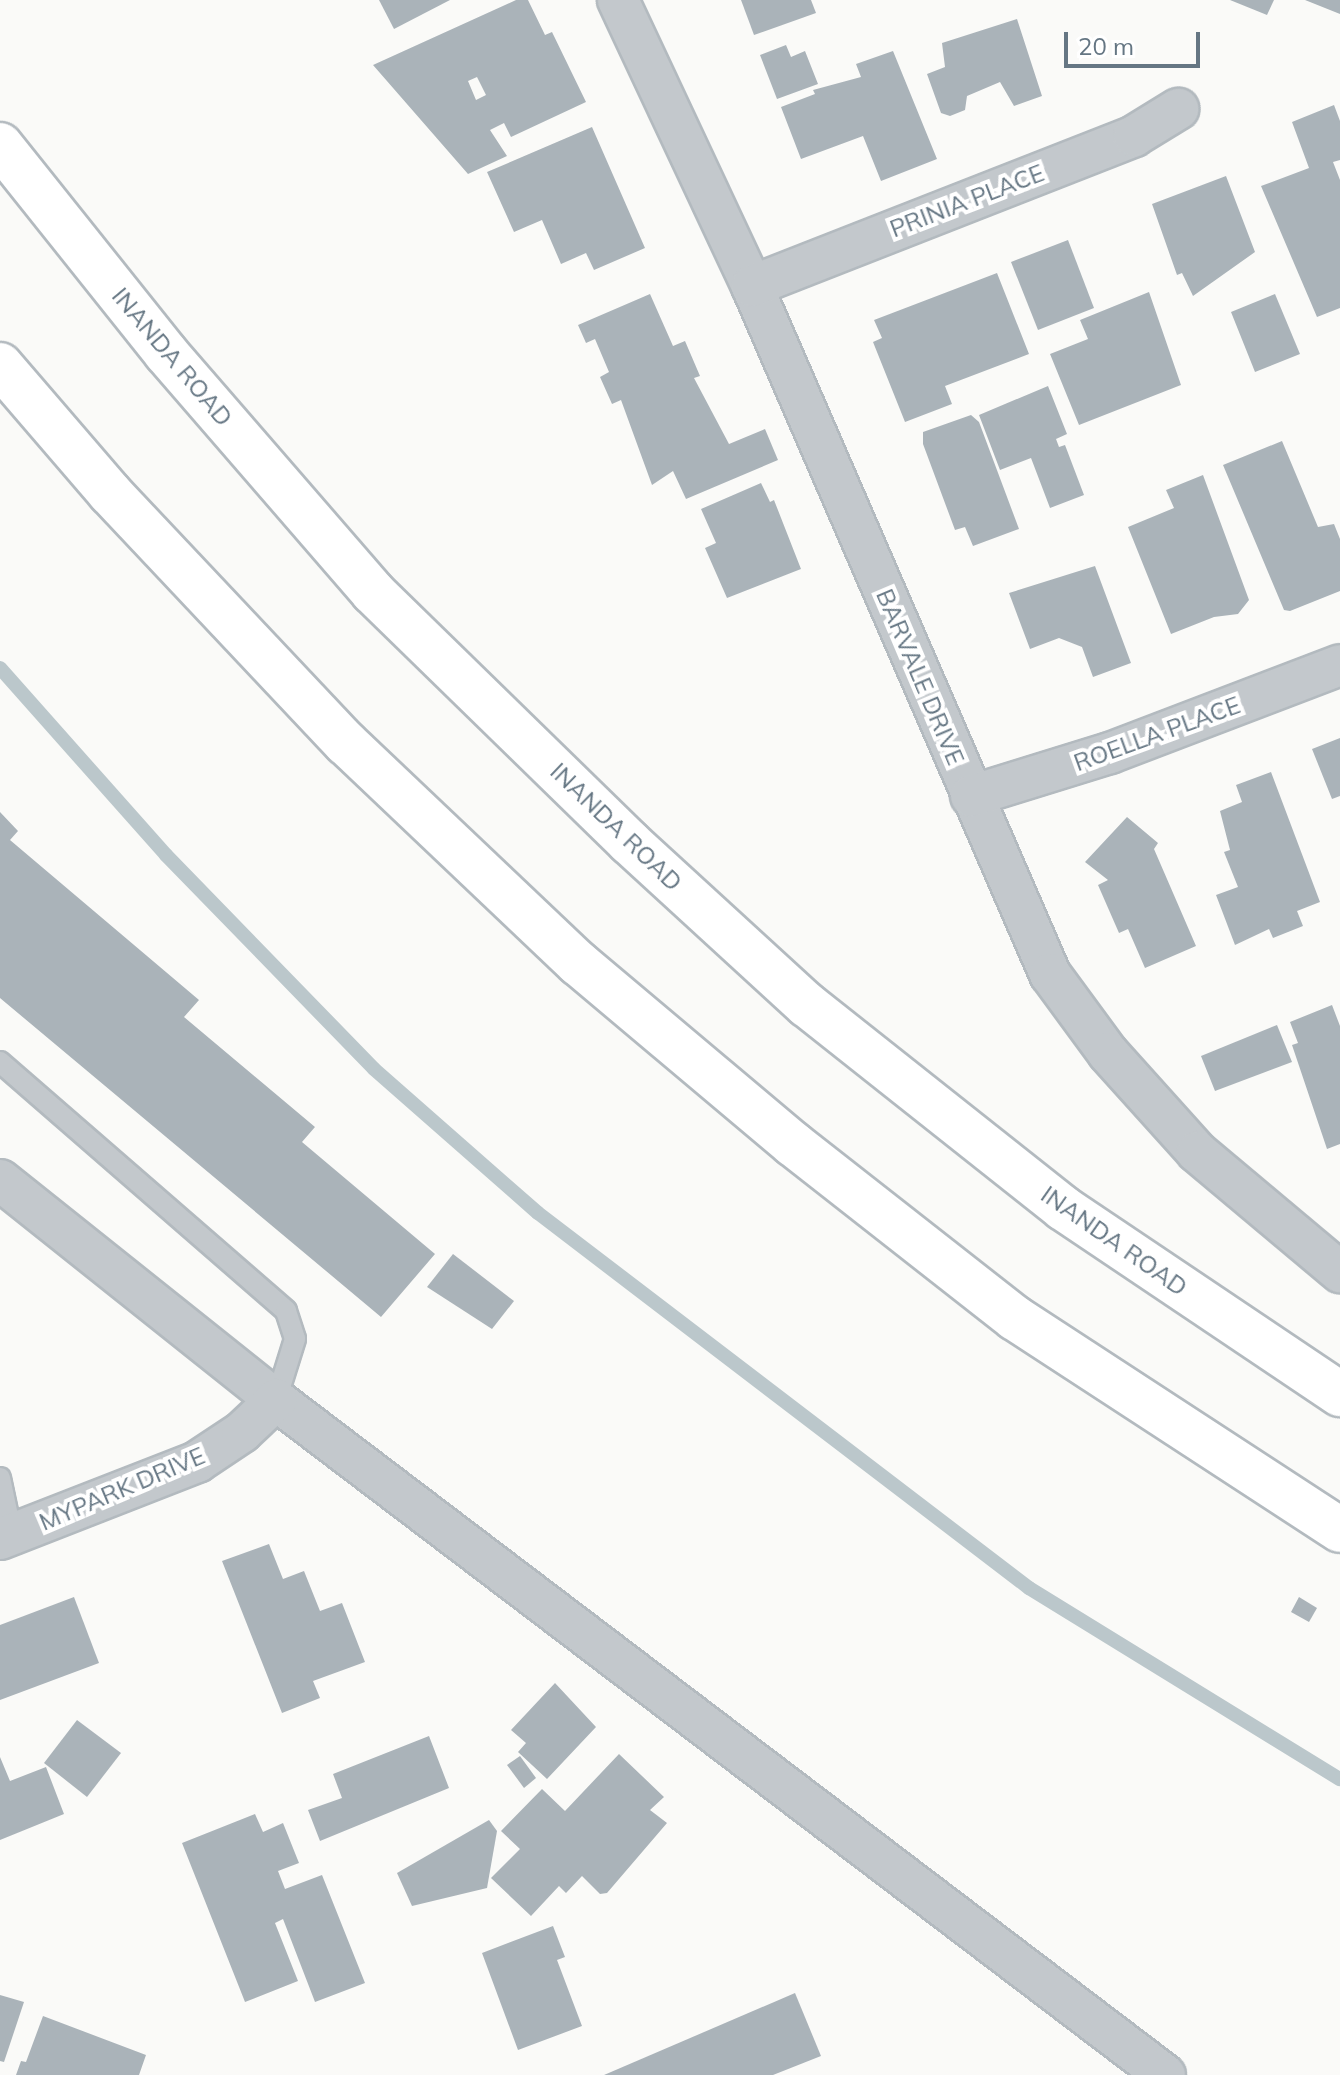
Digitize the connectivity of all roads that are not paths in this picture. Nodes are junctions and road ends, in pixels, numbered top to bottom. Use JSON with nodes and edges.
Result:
{"nodes":[{"id":1,"x":618,"y":0,"type":"edge"},
{"id":2,"x":1178,"y":109,"type":"dead end"},
{"id":3,"x":0,"y":145,"type":"edge"},
{"id":4,"x":752,"y":286,"type":"junction"},
{"id":5,"x":0,"y":365,"type":"edge"},
{"id":6,"x":1340,"y":665,"type":"edge"},
{"id":7,"x":971,"y":796,"type":"junction"},
{"id":8,"x":0,"y":1062,"type":"edge"},
{"id":9,"x":0,"y":1180,"type":"edge"},
{"id":10,"x":1340,"y":1272,"type":"edge"},
{"id":11,"x":1340,"y":1394,"type":"edge"},
{"id":12,"x":276,"y":1400,"type":"junction"},
{"id":13,"x":0,"y":1478,"type":"edge"},
{"id":14,"x":1340,"y":1530,"type":"edge"},
{"id":15,"x":6,"y":1537,"type":"edge"},
{"id":16,"x":1165,"y":2075,"type":"edge"}],
"edges":[{"from":1,"to":4,"type":"street","name":"BARVALE DRIVE"},
{"from":2,"to":4,"type":"street","name":"PRINIA PLACE"},
{"from":3,"to":11,"type":"main road","name":"INANDA ROAD"},
{"from":4,"to":7,"type":"street","name":"BARVALE DRIVE"},
{"from":5,"to":14,"type":"main road"},
{"from":6,"to":7,"type":"street","name":"ROELLA PLACE"},
{"from":7,"to":10,"type":"street","name":"BARVALE DRIVE"},
{"from":8,"to":12,"type":"lane"},
{"from":9,"to":12,"type":"street"},
{"from":12,"to":15,"type":"street","name":"MYPARK DRIVE"},
{"from":12,"to":16,"type":"street"},
{"from":13,"to":15,"type":"lane"}]}
